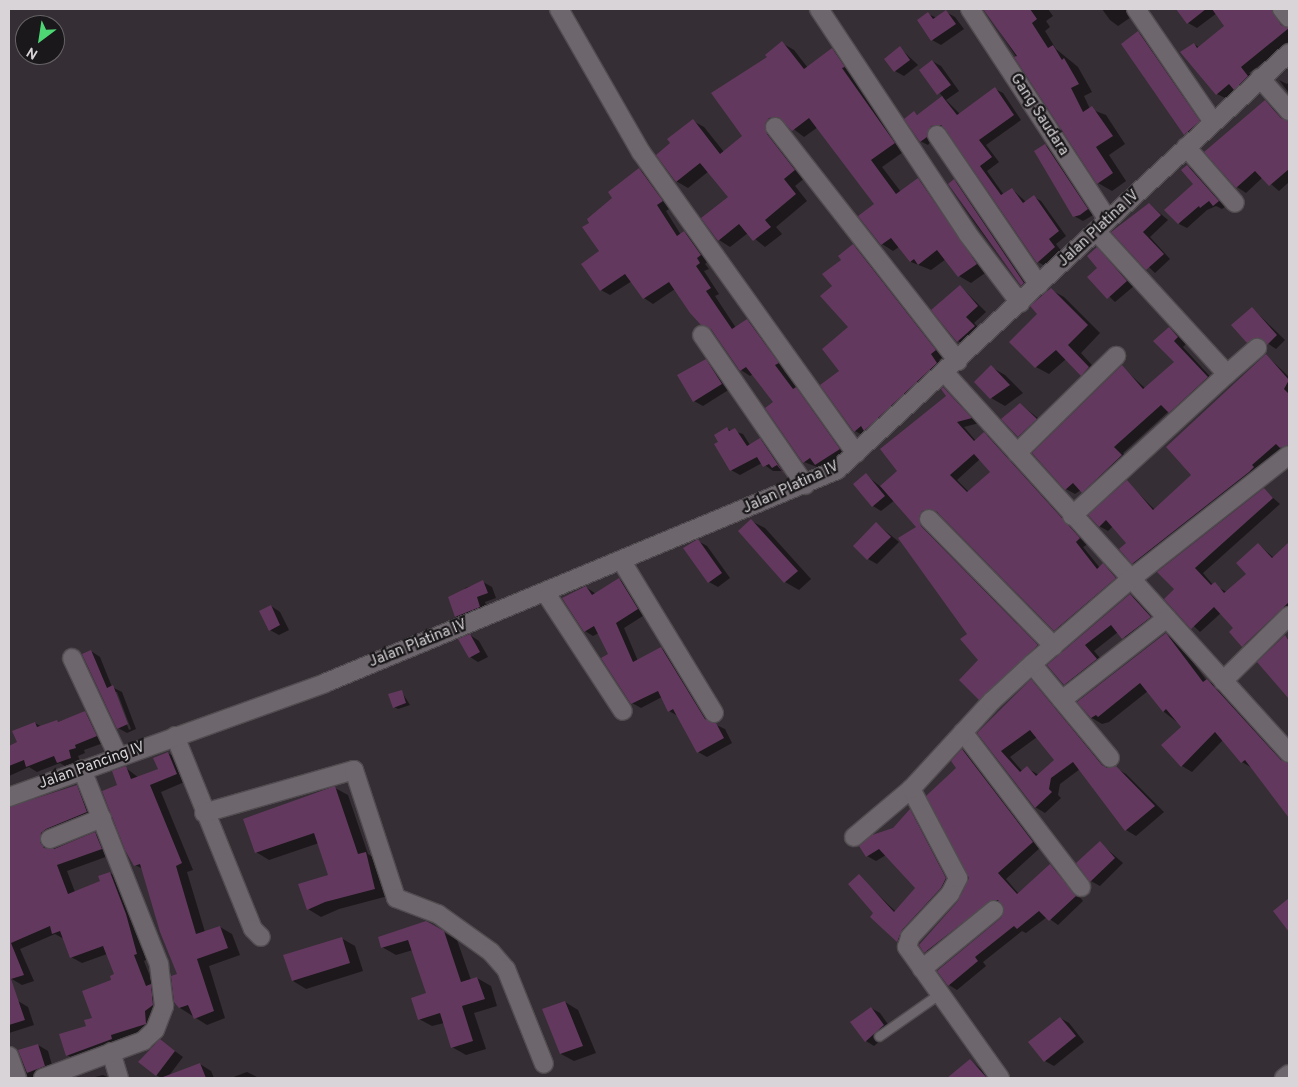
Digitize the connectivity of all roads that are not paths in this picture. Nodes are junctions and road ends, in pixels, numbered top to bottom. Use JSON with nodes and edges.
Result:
{"nodes":[{"id":1,"x":559,"y":9,"type":"edge"},
{"id":2,"x":819,"y":9,"type":"edge"},
{"id":3,"x":970,"y":9,"type":"edge"},
{"id":4,"x":1136,"y":9,"type":"edge"},
{"id":5,"x":1282,"y":9,"type":"edge"},
{"id":6,"x":1289,"y":18,"type":"edge"},
{"id":7,"x":1289,"y":53,"type":"edge"},
{"id":8,"x":1260,"y":78,"type":"junction"},
{"id":9,"x":1289,"y":111,"type":"edge"},
{"id":10,"x":1213,"y":122,"type":"junction"},
{"id":11,"x":775,"y":127,"type":"dead end"},
{"id":12,"x":937,"y":135,"type":"dead end"},
{"id":13,"x":1186,"y":148,"type":"junction"},
{"id":14,"x":1235,"y":203,"type":"dead end"},
{"id":15,"x":1102,"y":226,"type":"junction"},
{"id":16,"x":1039,"y":285,"type":"junction"},
{"id":17,"x":1020,"y":303,"type":"junction"},
{"id":18,"x":702,"y":335,"type":"dead end"},
{"id":19,"x":1257,"y":348,"type":"dead end"},
{"id":20,"x":1116,"y":356,"type":"dead end"},
{"id":21,"x":958,"y":361,"type":"junction"},
{"id":22,"x":944,"y":373,"type":"junction"},
{"id":23,"x":1227,"y":374,"type":"junction"},
{"id":24,"x":856,"y":453,"type":"junction"},
{"id":25,"x":1017,"y":454,"type":"junction"},
{"id":26,"x":1289,"y":455,"type":"edge"},
{"id":27,"x":805,"y":484,"type":"junction"},
{"id":28,"x":1072,"y":516,"type":"junction"},
{"id":29,"x":929,"y":519,"type":"dead end"},
{"id":30,"x":621,"y":560,"type":"junction"},
{"id":31,"x":1132,"y":578,"type":"junction"},
{"id":32,"x":545,"y":592,"type":"junction"},
{"id":33,"x":1289,"y":616,"type":"edge"},
{"id":34,"x":1167,"y":618,"type":"junction"},
{"id":35,"x":1054,"y":646,"type":"junction"},
{"id":36,"x":72,"y":658,"type":"dead end"},
{"id":37,"x":1032,"y":664,"type":"junction"},
{"id":38,"x":1223,"y":681,"type":"junction"},
{"id":39,"x":1062,"y":700,"type":"junction"},
{"id":40,"x":623,"y":711,"type":"dead end"},
{"id":41,"x":714,"y":713,"type":"dead end"},
{"id":42,"x":963,"y":732,"type":"junction"},
{"id":43,"x":175,"y":736,"type":"junction"},
{"id":44,"x":1289,"y":753,"type":"edge"},
{"id":45,"x":118,"y":756,"type":"junction"},
{"id":46,"x":1110,"y":758,"type":"dead end"},
{"id":47,"x":82,"y":770,"type":"junction"},
{"id":48,"x":911,"y":789,"type":"junction"},
{"id":49,"x":9,"y":796,"type":"edge"},
{"id":50,"x":204,"y":813,"type":"junction"},
{"id":51,"x":102,"y":818,"type":"junction"},
{"id":52,"x":854,"y":837,"type":"dead end"},
{"id":53,"x":50,"y":839,"type":"dead end"},
{"id":54,"x":1081,"y":887,"type":"dead end"},
{"id":55,"x":994,"y":910,"type":"dead end"},
{"id":56,"x":261,"y":937,"type":"dead end"},
{"id":57,"x":922,"y":969,"type":"junction"},
{"id":58,"x":939,"y":994,"type":"junction"},
{"id":59,"x":880,"y":1036,"type":"dead end"},
{"id":60,"x":111,"y":1052,"type":"junction"},
{"id":61,"x":9,"y":1056,"type":"edge"},
{"id":62,"x":544,"y":1064,"type":"dead end"},
{"id":63,"x":1289,"y":1074,"type":"edge"},
{"id":64,"x":17,"y":1078,"type":"edge"},
{"id":65,"x":43,"y":1078,"type":"edge"},
{"id":66,"x":119,"y":1078,"type":"edge"},
{"id":67,"x":1000,"y":1078,"type":"edge"},
{"id":68,"x":1284,"y":1078,"type":"edge"}],
"edges":[{"from":1,"to":24,"type":"street"},
{"from":2,"to":17,"type":"street"},
{"from":3,"to":15,"type":"street","name":"Gang Saudara"},
{"from":4,"to":10,"type":"street"},
{"from":5,"to":6,"type":"street"},
{"from":7,"to":8,"type":"street","name":"Jalan Platina IV"},
{"from":8,"to":9,"type":"street"},
{"from":8,"to":10,"type":"street","name":"Jalan Platina IV"},
{"from":10,"to":13,"type":"street","name":"Jalan Platina IV"},
{"from":11,"to":21,"type":"street"},
{"from":12,"to":16,"type":"street"},
{"from":13,"to":14,"type":"street"},
{"from":13,"to":15,"type":"street","name":"Jalan Platina IV"},
{"from":15,"to":16,"type":"street","name":"Jalan Platina IV"},
{"from":15,"to":23,"type":"street","name":"Gang Saudara"},
{"from":16,"to":17,"type":"street","name":"Jalan Platina IV"},
{"from":17,"to":21,"type":"street","name":"Jalan Platina IV"},
{"from":18,"to":27,"type":"street"},
{"from":19,"to":23,"type":"street"},
{"from":20,"to":25,"type":"street"},
{"from":21,"to":22,"type":"street","name":"Jalan Platina IV"},
{"from":22,"to":24,"type":"street","name":"Jalan Platina IV"},
{"from":22,"to":25,"type":"street"},
{"from":23,"to":28,"type":"street"},
{"from":24,"to":27,"type":"street","name":"Jalan Platina IV"},
{"from":25,"to":28,"type":"street"},
{"from":26,"to":31,"type":"street"},
{"from":27,"to":30,"type":"street","name":"Jalan Platina IV"},
{"from":28,"to":31,"type":"street"},
{"from":29,"to":35,"type":"street"},
{"from":30,"to":32,"type":"street","name":"Jalan Platina IV"},
{"from":30,"to":41,"type":"street"},
{"from":31,"to":34,"type":"street"},
{"from":31,"to":35,"type":"street"},
{"from":32,"to":40,"type":"street"},
{"from":32,"to":43,"type":"street","name":"Jalan Platina IV"},
{"from":33,"to":38,"type":"street"},
{"from":34,"to":38,"type":"street"},
{"from":34,"to":39,"type":"street"},
{"from":35,"to":37,"type":"street"},
{"from":36,"to":45,"type":"street"},
{"from":37,"to":39,"type":"street"},
{"from":37,"to":42,"type":"street"},
{"from":38,"to":44,"type":"street"},
{"from":39,"to":46,"type":"street"},
{"from":42,"to":48,"type":"street"},
{"from":42,"to":54,"type":"street"},
{"from":43,"to":45,"type":"street","name":"Jalan Pancing IV"},
{"from":43,"to":50,"type":"street"},
{"from":45,"to":47,"type":"street","name":"Jalan Pancing IV"},
{"from":47,"to":49,"type":"street","name":"Jalan Pancing IV"},
{"from":47,"to":51,"type":"street"},
{"from":48,"to":52,"type":"street"},
{"from":48,"to":57,"type":"street"},
{"from":50,"to":56,"type":"street"},
{"from":50,"to":62,"type":"street"},
{"from":51,"to":53,"type":"street"},
{"from":51,"to":60,"type":"street"},
{"from":55,"to":57,"type":"street"},
{"from":57,"to":58,"type":"street"},
{"from":58,"to":59,"type":"lane"},
{"from":58,"to":67,"type":"street"},
{"from":60,"to":65,"type":"street"},
{"from":60,"to":66,"type":"street"},
{"from":61,"to":64,"type":"street"},
{"from":63,"to":68,"type":"street"}]}
